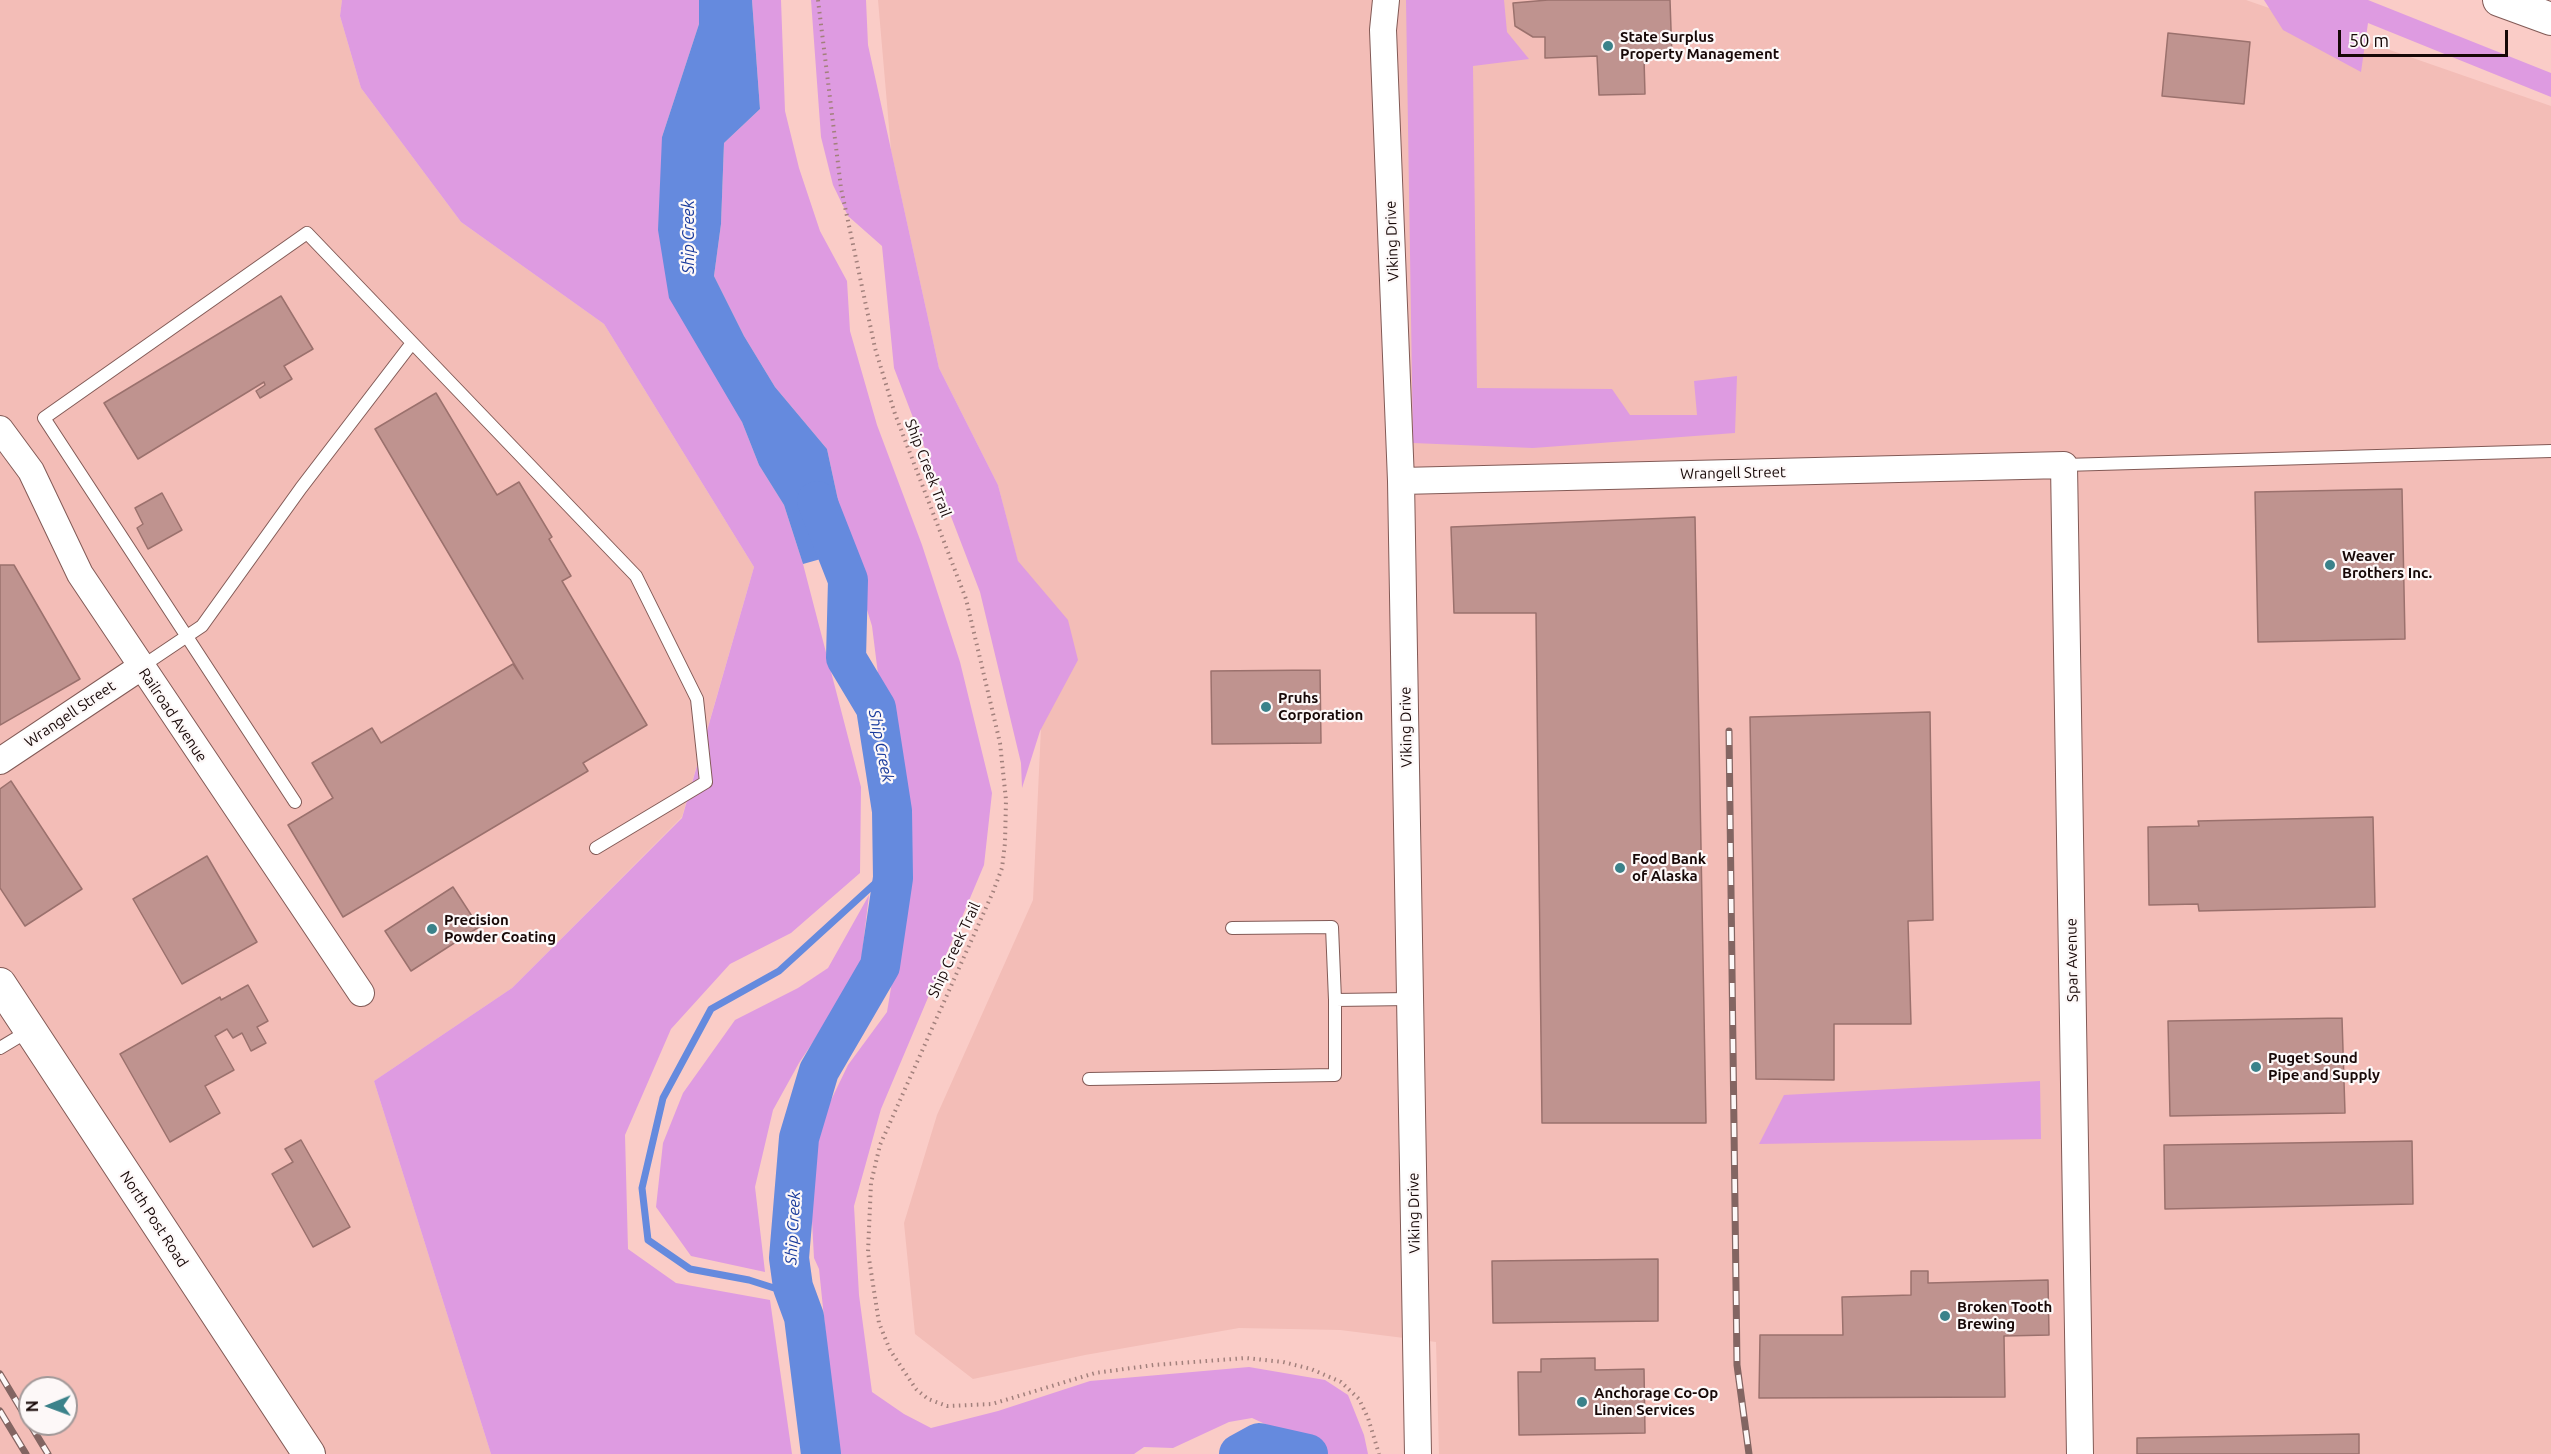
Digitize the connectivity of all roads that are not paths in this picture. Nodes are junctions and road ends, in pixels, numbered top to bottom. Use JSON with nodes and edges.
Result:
{"nodes":[{"id":1,"x":1386,"y":0,"type":"edge"},
{"id":2,"x":2499,"y":0,"type":"edge"},
{"id":3,"x":2551,"y":19,"type":"edge"},
{"id":4,"x":412,"y":344,"type":"junction"},
{"id":5,"x":0,"y":429,"type":"edge"},
{"id":6,"x":2551,"y":451,"type":"edge"},
{"id":7,"x":2064,"y":465,"type":"junction"},
{"id":8,"x":1401,"y":481,"type":"junction"},
{"id":9,"x":186,"y":638,"type":"junction"},
{"id":10,"x":141,"y":667,"type":"junction"},
{"id":11,"x":0,"y":761,"type":"edge"},
{"id":12,"x":296,"y":802,"type":"dead end"},
{"id":13,"x":596,"y":848,"type":"dead end"},
{"id":14,"x":1232,"y":928,"type":"dead end"},
{"id":15,"x":0,"y":984,"type":"edge"},
{"id":16,"x":361,"y":993,"type":"dead end"},
{"id":17,"x":1410,"y":999,"type":"junction"},
{"id":18,"x":1335,"y":1000,"type":"junction"},
{"id":19,"x":30,"y":1030,"type":"junction"},
{"id":20,"x":0,"y":1048,"type":"edge"},
{"id":21,"x":1089,"y":1079,"type":"dead end"},
{"id":22,"x":309,"y":1454,"type":"edge"},
{"id":23,"x":1418,"y":1454,"type":"edge"},
{"id":24,"x":2080,"y":1454,"type":"edge"}],
"edges":[{"from":1,"to":8,"type":"street","name":"Viking Drive"},
{"from":2,"to":3,"type":"street"},
{"from":4,"to":9,"type":"lane"},
{"from":4,"to":9,"type":"lane"},
{"from":4,"to":13,"type":"lane"},
{"from":5,"to":10,"type":"street","name":"Railroad Avenue"},
{"from":6,"to":7,"type":"lane"},
{"from":7,"to":8,"type":"street","name":"Wrangell Street"},
{"from":7,"to":24,"type":"street","name":"Spar Avenue"},
{"from":8,"to":17,"type":"street","name":"Viking Drive"},
{"from":9,"to":10,"type":"lane"},
{"from":9,"to":12,"type":"lane"},
{"from":10,"to":11,"type":"street","name":"Wrangell Street"},
{"from":10,"to":16,"type":"street","name":"Railroad Avenue"},
{"from":14,"to":18,"type":"lane"},
{"from":15,"to":19,"type":"street","name":"North Post Road"},
{"from":17,"to":18,"type":"lane"},
{"from":17,"to":23,"type":"street","name":"Viking Drive"},
{"from":18,"to":21,"type":"lane"},
{"from":19,"to":20,"type":"lane"},
{"from":19,"to":22,"type":"street","name":"North Post Road"}]}
